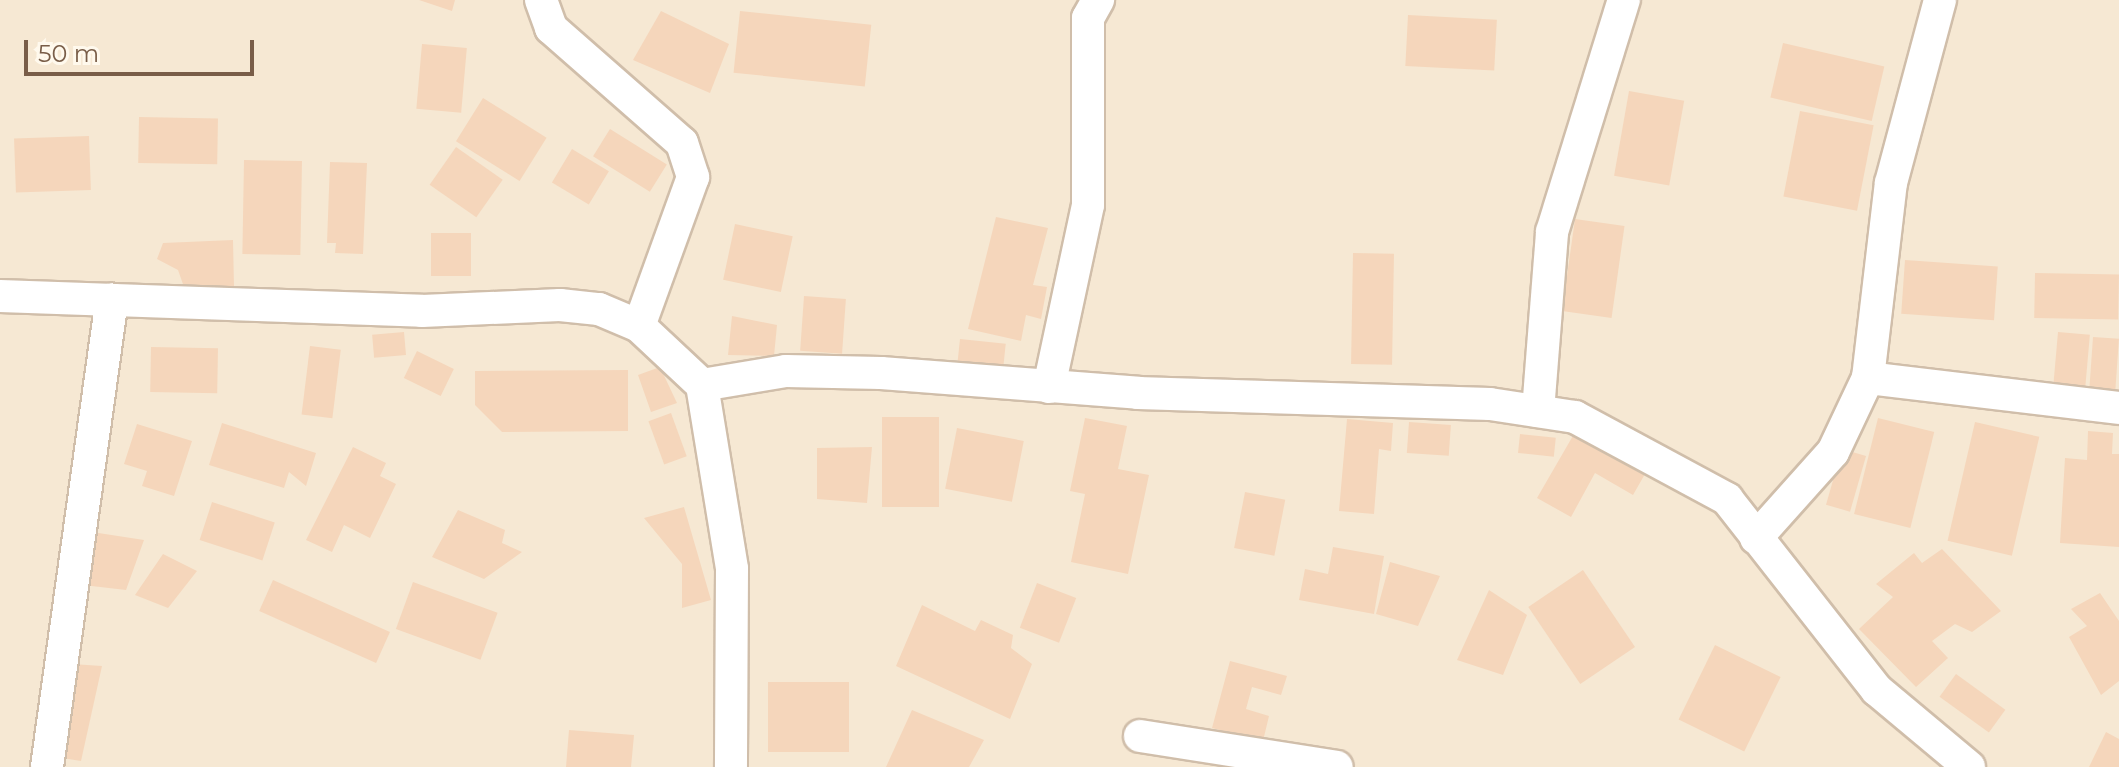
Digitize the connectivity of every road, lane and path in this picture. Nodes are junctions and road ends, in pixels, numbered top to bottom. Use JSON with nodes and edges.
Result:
{"nodes":[{"id":1,"x":541,"y":0,"type":"edge"},
{"id":2,"x":1098,"y":0,"type":"edge"},
{"id":3,"x":1624,"y":0,"type":"edge"},
{"id":4,"x":1940,"y":0,"type":"edge"},
{"id":5,"x":0,"y":296,"type":"edge"},
{"id":6,"x":112,"y":299,"type":"junction"},
{"id":7,"x":639,"y":326,"type":"junction"},
{"id":8,"x":1868,"y":378,"type":"junction"},
{"id":9,"x":702,"y":385,"type":"junction"},
{"id":10,"x":1049,"y":387,"type":"junction"},
{"id":11,"x":2119,"y":408,"type":"edge"},
{"id":12,"x":1538,"y":411,"type":"junction"},
{"id":13,"x":1756,"y":538,"type":"junction"},
{"id":14,"x":1140,"y":736,"type":"dead end"},
{"id":15,"x":47,"y":767,"type":"edge"},
{"id":16,"x":731,"y":767,"type":"edge"},
{"id":17,"x":1337,"y":767,"type":"edge"},
{"id":18,"x":1969,"y":767,"type":"edge"}],
"edges":[{"from":1,"to":7,"type":"street"},
{"from":2,"to":10,"type":"street"},
{"from":3,"to":12,"type":"street"},
{"from":4,"to":8,"type":"street"},
{"from":5,"to":6,"type":"street"},
{"from":6,"to":7,"type":"street"},
{"from":6,"to":15,"type":"street"},
{"from":7,"to":9,"type":"street"},
{"from":8,"to":11,"type":"street"},
{"from":8,"to":13,"type":"street"},
{"from":9,"to":10,"type":"street"},
{"from":9,"to":16,"type":"street"},
{"from":10,"to":12,"type":"street"},
{"from":12,"to":13,"type":"street"},
{"from":13,"to":18,"type":"street"},
{"from":14,"to":17,"type":"street"}]}
